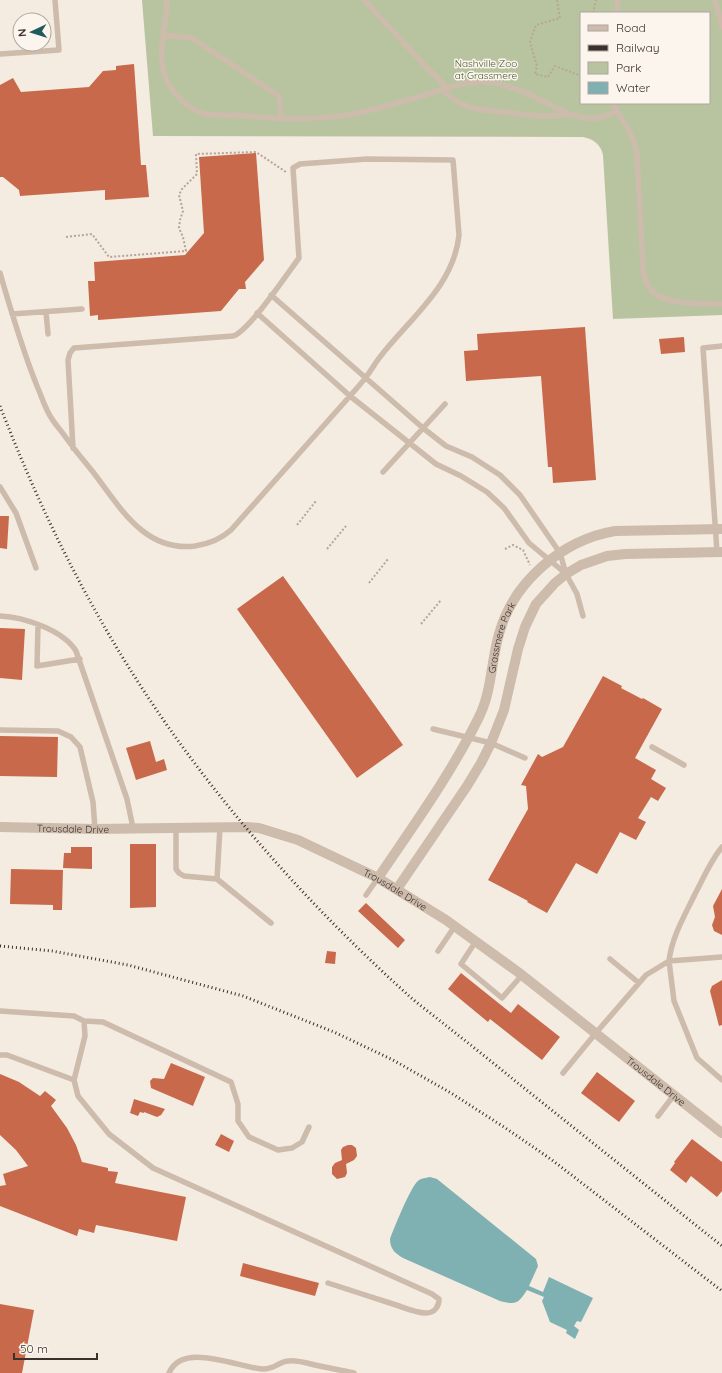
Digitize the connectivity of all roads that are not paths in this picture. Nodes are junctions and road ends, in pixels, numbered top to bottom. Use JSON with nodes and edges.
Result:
{"nodes":[{"id":1,"x":55,"y":0,"type":"edge"},
{"id":2,"x":167,"y":0,"type":"edge"},
{"id":3,"x":364,"y":0,"type":"edge"},
{"id":4,"x":618,"y":0,"type":"edge"},
{"id":5,"x":715,"y":0,"type":"edge"},
{"id":6,"x":617,"y":12,"type":"edge"},
{"id":7,"x":722,"y":27,"type":"edge"},
{"id":8,"x":163,"y":35,"type":"junction"},
{"id":9,"x":0,"y":54,"type":"edge"},
{"id":10,"x":448,"y":88,"type":"junction"},
{"id":11,"x":441,"y":90,"type":"junction"},
{"id":12,"x":613,"y":104,"type":"edge"},
{"id":13,"x":616,"y":112,"type":"junction"},
{"id":14,"x":574,"y":115,"type":"junction"},
{"id":15,"x":281,"y":118,"type":"junction"},
{"id":16,"x":0,"y":273,"type":"edge"},
{"id":17,"x":271,"y":295,"type":"junction"},
{"id":18,"x":722,"y":304,"type":"edge"},
{"id":19,"x":82,"y":309,"type":"dead end"},
{"id":20,"x":46,"y":312,"type":"junction"},
{"id":21,"x":257,"y":313,"type":"junction"},
{"id":22,"x":12,"y":314,"type":"junction"},
{"id":23,"x":48,"y":334,"type":"dead end"},
{"id":24,"x":722,"y":346,"type":"edge"},
{"id":25,"x":366,"y":378,"type":"junction"},
{"id":26,"x":350,"y":396,"type":"junction"},
{"id":27,"x":445,"y":404,"type":"dead end"},
{"id":28,"x":423,"y":428,"type":"junction"},
{"id":29,"x":409,"y":443,"type":"junction"},
{"id":30,"x":73,"y":448,"type":"junction"},
{"id":31,"x":383,"y":472,"type":"dead end"},
{"id":32,"x":0,"y":487,"type":"edge"},
{"id":33,"x":719,"y":529,"type":"edge"},
{"id":34,"x":720,"y":552,"type":"edge"},
{"id":35,"x":560,"y":553,"type":"junction"},
{"id":36,"x":550,"y":560,"type":"junction"},
{"id":37,"x":36,"y":568,"type":"dead end"},
{"id":38,"x":566,"y":574,"type":"junction"},
{"id":39,"x":0,"y":616,"type":"edge"},
{"id":40,"x":583,"y":616,"type":"dead end"},
{"id":41,"x":38,"y":625,"type":"junction"},
{"id":42,"x":80,"y":659,"type":"junction"},
{"id":43,"x":433,"y":729,"type":"dead end"},
{"id":44,"x":0,"y":730,"type":"edge"},
{"id":45,"x":469,"y":738,"type":"junction"},
{"id":46,"x":491,"y":743,"type":"junction"},
{"id":47,"x":652,"y":747,"type":"dead end"},
{"id":48,"x":525,"y":758,"type":"dead end"},
{"id":49,"x":684,"y":765,"type":"dead end"},
{"id":50,"x":220,"y":827,"type":"junction"},
{"id":51,"x":0,"y":828,"type":"edge"},
{"id":52,"x":133,"y":828,"type":"junction"},
{"id":53,"x":176,"y":828,"type":"junction"},
{"id":54,"x":95,"y":829,"type":"junction"},
{"id":55,"x":722,"y":847,"type":"edge"},
{"id":56,"x":217,"y":878,"type":"junction"},
{"id":57,"x":378,"y":878,"type":"junction"},
{"id":58,"x":397,"y":889,"type":"junction"},
{"id":59,"x":366,"y":895,"type":"dead end"},
{"id":60,"x":271,"y":923,"type":"dead end"},
{"id":61,"x":455,"y":926,"type":"junction"},
{"id":62,"x":476,"y":942,"type":"junction"},
{"id":63,"x":438,"y":951,"type":"dead end"},
{"id":64,"x":722,"y":957,"type":"edge"},
{"id":65,"x":610,"y":958,"type":"dead end"},
{"id":66,"x":669,"y":961,"type":"junction"},
{"id":67,"x":522,"y":975,"type":"junction"},
{"id":68,"x":639,"y":983,"type":"junction"},
{"id":69,"x":0,"y":1011,"type":"edge"},
{"id":70,"x":84,"y":1021,"type":"junction"},
{"id":71,"x":595,"y":1034,"type":"junction"},
{"id":72,"x":0,"y":1055,"type":"edge"},
{"id":73,"x":563,"y":1073,"type":"dead end"},
{"id":74,"x":74,"y":1080,"type":"junction"},
{"id":75,"x":722,"y":1080,"type":"edge"},
{"id":76,"x":674,"y":1095,"type":"junction"},
{"id":77,"x":658,"y":1116,"type":"dead end"},
{"id":78,"x":309,"y":1127,"type":"dead end"},
{"id":79,"x":722,"y":1133,"type":"edge"},
{"id":80,"x":328,"y":1283,"type":"dead end"},
{"id":81,"x":169,"y":1373,"type":"edge"},
{"id":82,"x":354,"y":1373,"type":"edge"}],
"edges":[{"from":1,"to":9,"type":"lane"},
{"from":2,"to":8,"type":"lane"},
{"from":3,"to":10,"type":"lane"},
{"from":4,"to":6,"type":"lane"},
{"from":5,"to":7,"type":"lane"},
{"from":8,"to":15,"type":"lane"},
{"from":8,"to":15,"type":"lane"},
{"from":10,"to":11,"type":"lane"},
{"from":10,"to":14,"type":"lane"},
{"from":11,"to":14,"type":"lane"},
{"from":11,"to":15,"type":"lane"},
{"from":12,"to":13,"type":"lane"},
{"from":13,"to":14,"type":"lane"},
{"from":13,"to":18,"type":"lane"},
{"from":16,"to":22,"type":"lane"},
{"from":17,"to":21,"type":"lane"},
{"from":17,"to":25,"type":"lane"},
{"from":17,"to":25,"type":"lane"},
{"from":19,"to":20,"type":"lane"},
{"from":20,"to":22,"type":"lane"},
{"from":20,"to":23,"type":"lane"},
{"from":21,"to":26,"type":"lane"},
{"from":21,"to":30,"type":"lane"},
{"from":22,"to":30,"type":"lane"},
{"from":24,"to":33,"type":"lane"},
{"from":25,"to":26,"type":"lane"},
{"from":25,"to":28,"type":"lane"},
{"from":26,"to":29,"type":"lane"},
{"from":26,"to":30,"type":"lane"},
{"from":27,"to":28,"type":"lane"},
{"from":28,"to":29,"type":"lane"},
{"from":28,"to":35,"type":"lane"},
{"from":29,"to":31,"type":"lane"},
{"from":29,"to":36,"type":"lane"},
{"from":32,"to":37,"type":"lane"},
{"from":33,"to":34,"type":"lane"},
{"from":33,"to":35,"type":"street","name":"Grassmere Park"},
{"from":34,"to":38,"type":"street","name":"Grassmere Park"},
{"from":35,"to":36,"type":"street","name":"Grassmere Park"},
{"from":35,"to":38,"type":"lane"},
{"from":36,"to":38,"type":"lane"},
{"from":36,"to":45,"type":"street","name":"Grassmere Park"},
{"from":38,"to":40,"type":"lane"},
{"from":38,"to":46,"type":"street","name":"Grassmere Park"},
{"from":39,"to":41,"type":"lane"},
{"from":41,"to":42,"type":"lane"},
{"from":41,"to":42,"type":"lane"},
{"from":42,"to":52,"type":"lane"},
{"from":43,"to":45,"type":"lane"},
{"from":44,"to":54,"type":"lane"},
{"from":45,"to":46,"type":"lane"},
{"from":45,"to":57,"type":"street","name":"Grassmere Park"},
{"from":46,"to":48,"type":"lane"},
{"from":46,"to":58,"type":"street","name":"Grassmere Park"},
{"from":47,"to":49,"type":"lane"},
{"from":50,"to":53,"type":"street","name":"Trousdale Drive"},
{"from":50,"to":56,"type":"lane"},
{"from":50,"to":57,"type":"street","name":"Trousdale Drive"},
{"from":51,"to":54,"type":"street","name":"Trousdale Drive"},
{"from":52,"to":53,"type":"street","name":"Trousdale Drive"},
{"from":52,"to":54,"type":"street","name":"Trousdale Drive"},
{"from":53,"to":56,"type":"lane"},
{"from":55,"to":66,"type":"lane"},
{"from":56,"to":60,"type":"lane"},
{"from":57,"to":58,"type":"street","name":"Trousdale Drive"},
{"from":57,"to":59,"type":"lane"},
{"from":58,"to":61,"type":"street","name":"Trousdale Drive"},
{"from":61,"to":62,"type":"street","name":"Trousdale Drive"},
{"from":61,"to":63,"type":"lane"},
{"from":62,"to":67,"type":"street","name":"Trousdale Drive"},
{"from":62,"to":67,"type":"lane"},
{"from":64,"to":66,"type":"lane"},
{"from":65,"to":68,"type":"lane"},
{"from":66,"to":68,"type":"lane"},
{"from":66,"to":75,"type":"lane"},
{"from":67,"to":71,"type":"street","name":"Trousdale Drive"},
{"from":68,"to":71,"type":"lane"},
{"from":69,"to":70,"type":"lane"},
{"from":70,"to":74,"type":"lane"},
{"from":70,"to":78,"type":"lane"},
{"from":71,"to":73,"type":"lane"},
{"from":71,"to":76,"type":"street","name":"Trousdale Drive"},
{"from":72,"to":74,"type":"lane"},
{"from":74,"to":80,"type":"lane"},
{"from":76,"to":77,"type":"lane"},
{"from":76,"to":79,"type":"street","name":"Trousdale Drive"},
{"from":81,"to":82,"type":"lane"}]}
